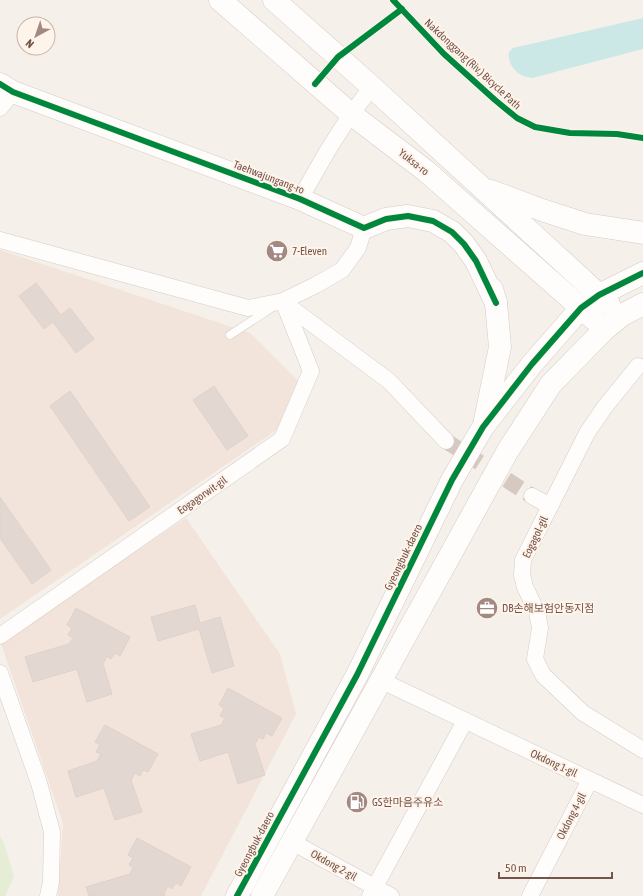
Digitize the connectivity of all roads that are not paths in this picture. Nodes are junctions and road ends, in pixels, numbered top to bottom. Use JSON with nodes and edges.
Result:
{"nodes":[{"id":1,"x":220,"y":0,"type":"edge"},
{"id":2,"x":274,"y":0,"type":"edge"},
{"id":3,"x":372,"y":87,"type":"junction"},
{"id":4,"x":4,"y":95,"type":"edge"},
{"id":5,"x":351,"y":114,"type":"junction"},
{"id":6,"x":426,"y":171,"type":"junction"},
{"id":7,"x":480,"y":187,"type":"junction"},
{"id":8,"x":300,"y":199,"type":"junction"},
{"id":9,"x":364,"y":228,"type":"junction"},
{"id":10,"x":643,"y":233,"type":"edge"},
{"id":11,"x":0,"y":240,"type":"edge"},
{"id":12,"x":643,"y":273,"type":"edge"},
{"id":13,"x":599,"y":295,"type":"junction"},
{"id":14,"x":283,"y":301,"type":"junction"},
{"id":15,"x":496,"y":303,"type":"junction"},
{"id":16,"x":643,"y":304,"type":"edge"},
{"id":17,"x":581,"y":308,"type":"junction"},
{"id":18,"x":622,"y":315,"type":"junction"},
{"id":19,"x":605,"y":329,"type":"junction"},
{"id":20,"x":230,"y":335,"type":"dead end"},
{"id":21,"x":638,"y":366,"type":"dead end"},
{"id":22,"x":483,"y":427,"type":"junction"},
{"id":23,"x":446,"y":441,"type":"tunnel mouth"},
{"id":24,"x":532,"y":496,"type":"tunnel mouth"},
{"id":25,"x":550,"y":506,"type":"junction"},
{"id":26,"x":0,"y":636,"type":"edge"},
{"id":27,"x":0,"y":673,"type":"edge"},
{"id":28,"x":380,"y":680,"type":"junction"},
{"id":29,"x":465,"y":721,"type":"junction"},
{"id":30,"x":643,"y":750,"type":"edge"},
{"id":31,"x":590,"y":780,"type":"junction"},
{"id":32,"x":643,"y":805,"type":"edge"},
{"id":33,"x":292,"y":842,"type":"junction"},
{"id":34,"x":373,"y":892,"type":"edge"},
{"id":35,"x":48,"y":896,"type":"edge"},
{"id":36,"x":238,"y":896,"type":"edge"},
{"id":37,"x":262,"y":896,"type":"edge"},
{"id":38,"x":392,"y":896,"type":"edge"},
{"id":39,"x":530,"y":896,"type":"edge"}],
"edges":[{"from":1,"to":5,"type":"street","name":"Yuksa-ro"},
{"from":2,"to":3,"type":"street"},
{"from":3,"to":5,"type":"street"},
{"from":3,"to":7,"type":"street"},
{"from":4,"to":8,"type":"street","name":"Taehwajungang-ro"},
{"from":5,"to":6,"type":"street","name":"Yuksa-ro"},
{"from":5,"to":8,"type":"street"},
{"from":6,"to":15,"type":"street"},
{"from":6,"to":17,"type":"street","name":"Yuksa-ro"},
{"from":7,"to":10,"type":"street"},
{"from":7,"to":13,"type":"street"},
{"from":8,"to":9,"type":"street","name":"Taehwajungang-ro"},
{"from":9,"to":14,"type":"street"},
{"from":9,"to":15,"type":"street"},
{"from":11,"to":14,"type":"street"},
{"from":12,"to":13,"type":"street","name":"Gyeongbuk-daero"},
{"from":13,"to":17,"type":"street","name":"Gyeongbuk-daero"},
{"from":13,"to":18,"type":"street"},
{"from":14,"to":20,"type":"lane"},
{"from":14,"to":23,"type":"street"},
{"from":14,"to":26,"type":"street","name":"Eogagorwit-gil"},
{"from":15,"to":22,"type":"street"},
{"from":16,"to":18,"type":"street"},
{"from":17,"to":19,"type":"street","name":"Yuksa-ro"},
{"from":17,"to":22,"type":"street","name":"Gyeongbuk-daero"},
{"from":18,"to":19,"type":"street"},
{"from":19,"to":28,"type":"street"},
{"from":21,"to":25,"type":"street","name":"Eogagol-gil"},
{"from":22,"to":36,"type":"street","name":"Gyeongbuk-daero"},
{"from":24,"to":25,"type":"street"},
{"from":25,"to":30,"type":"street","name":"Eogagol-gil"},
{"from":27,"to":35,"type":"street"},
{"from":28,"to":29,"type":"street","name":"Okdong 1-gil"},
{"from":28,"to":33,"type":"street"},
{"from":29,"to":31,"type":"street","name":"Okdong 1-gil"},
{"from":29,"to":34,"type":"street"},
{"from":31,"to":32,"type":"street","name":"Okdong 1-gil"},
{"from":31,"to":39,"type":"street","name":"Okdong 4-gil"},
{"from":33,"to":34,"type":"street","name":"Okdong 2-gil"},
{"from":33,"to":37,"type":"street"},
{"from":34,"to":38,"type":"street","name":"Okdong 2-gil"}]}
